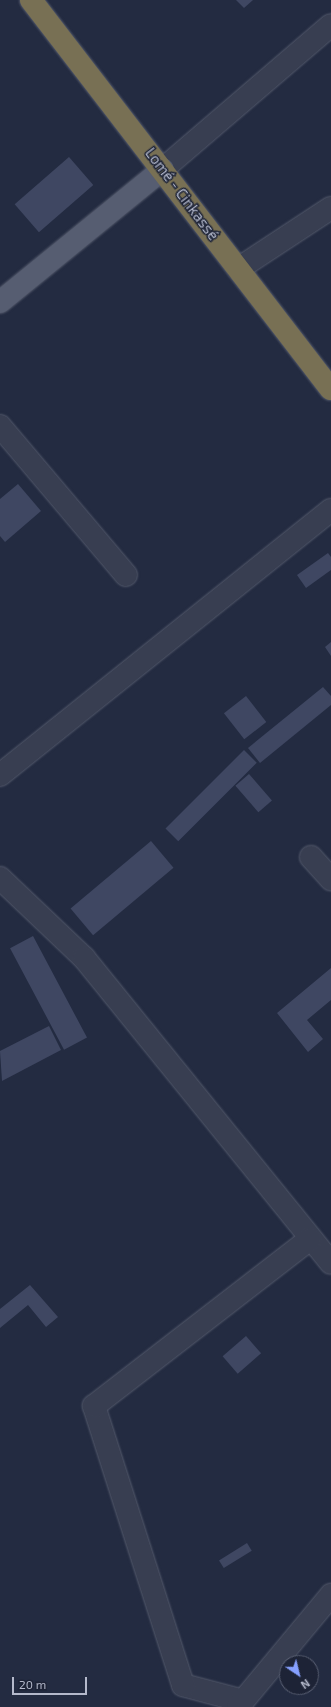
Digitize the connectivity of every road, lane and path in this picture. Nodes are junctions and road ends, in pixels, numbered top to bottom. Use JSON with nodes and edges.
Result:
{"nodes":[{"id":1,"x":31,"y":0,"type":"edge"},
{"id":2,"x":331,"y":25,"type":"edge"},
{"id":3,"x":163,"y":169,"type":"junction"},
{"id":4,"x":331,"y":208,"type":"edge"},
{"id":5,"x":238,"y":269,"type":"junction"},
{"id":6,"x":0,"y":302,"type":"edge"},
{"id":7,"x":331,"y":389,"type":"edge"},
{"id":8,"x":0,"y":426,"type":"edge"},
{"id":9,"x":331,"y":510,"type":"edge"},
{"id":10,"x":126,"y":575,"type":"dead end"},
{"id":11,"x":0,"y":775,"type":"edge"},
{"id":12,"x":311,"y":857,"type":"dead end"},
{"id":13,"x":0,"y":878,"type":"edge"},
{"id":14,"x":331,"y":879,"type":"edge"},
{"id":15,"x":310,"y":1239,"type":"junction"},
{"id":16,"x":331,"y":1263,"type":"edge"},
{"id":17,"x":331,"y":1595,"type":"edge"},
{"id":18,"x":240,"y":1704,"type":"edge"}],
"edges":[{"from":1,"to":3,"type":"highway","name":"Lomé - Cinkassé"},
{"from":2,"to":3,"type":"street"},
{"from":3,"to":5,"type":"highway","name":"Lomé - Cinkassé"},
{"from":3,"to":6,"type":"main road"},
{"from":4,"to":5,"type":"street"},
{"from":5,"to":7,"type":"highway","name":"Lomé - Cinkassé"},
{"from":8,"to":10,"type":"street"},
{"from":9,"to":11,"type":"street"},
{"from":12,"to":14,"type":"street"},
{"from":13,"to":15,"type":"street"},
{"from":15,"to":16,"type":"street"},
{"from":15,"to":18,"type":"street"},
{"from":17,"to":18,"type":"street"}]}
